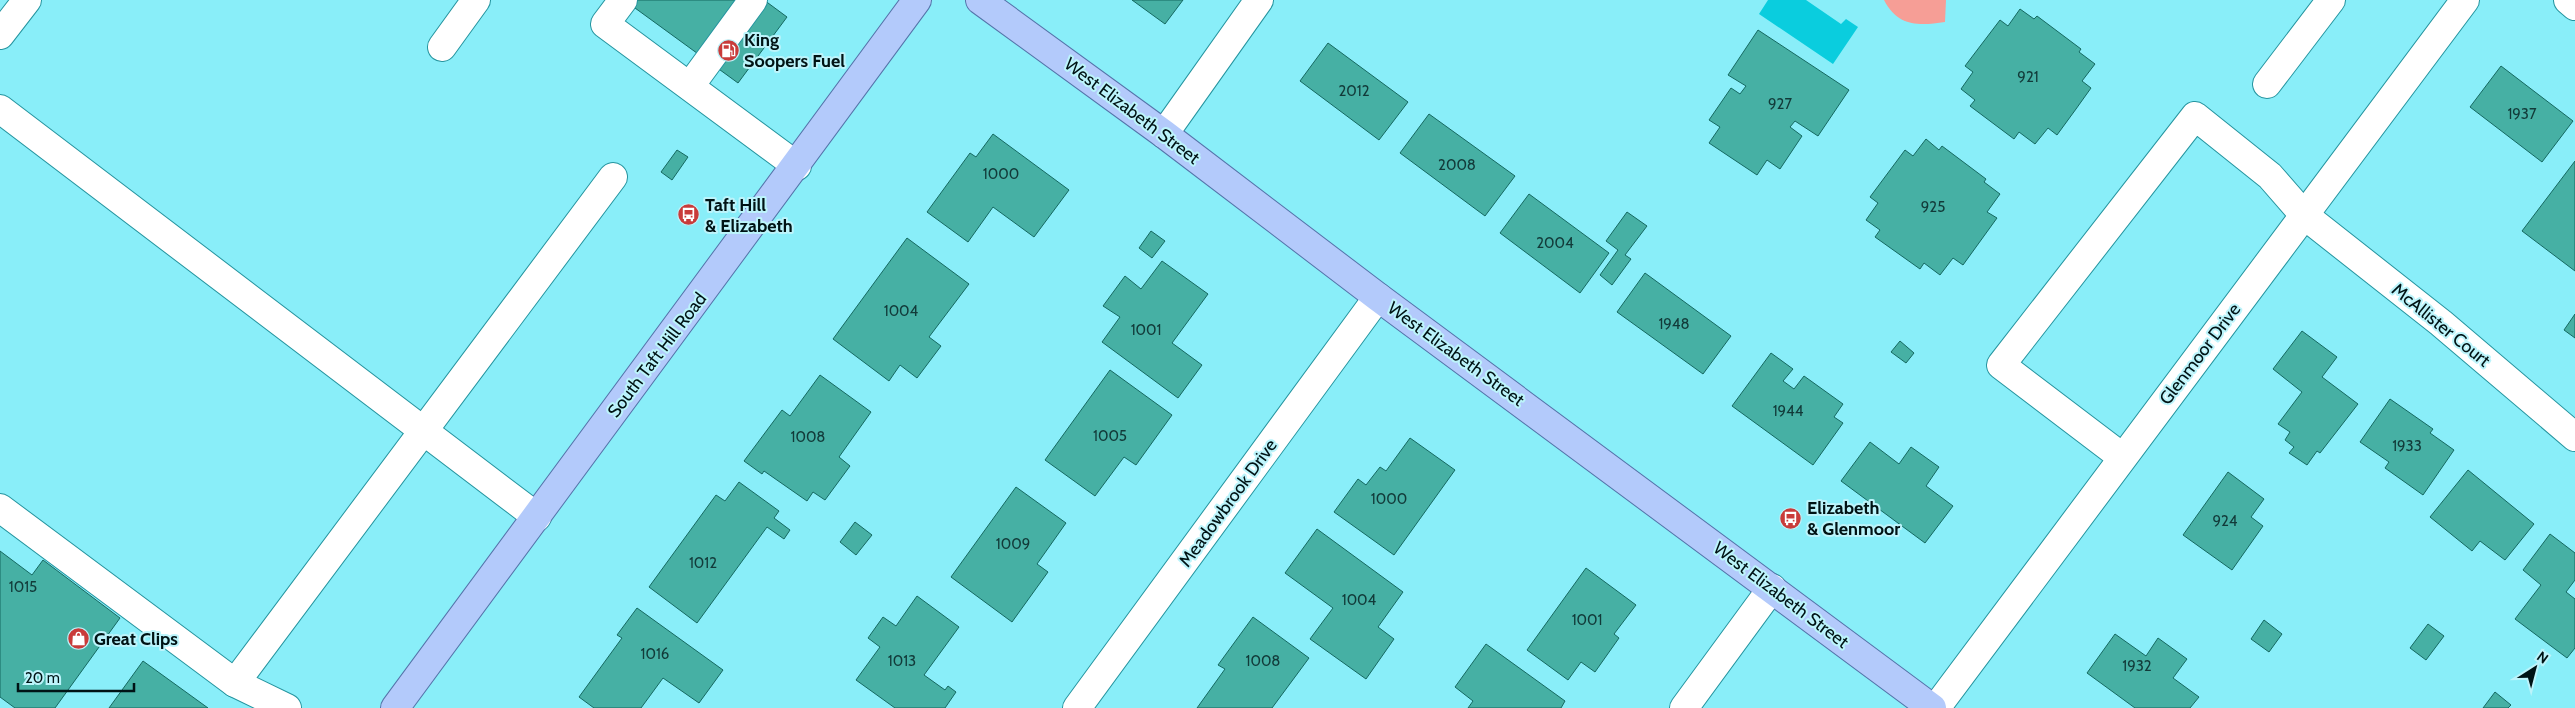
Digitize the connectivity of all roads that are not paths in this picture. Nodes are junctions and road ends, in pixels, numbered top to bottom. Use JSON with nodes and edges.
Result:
{"nodes":[{"id":1,"x":26,"y":0,"type":"edge"},
{"id":2,"x":476,"y":0,"type":"edge"},
{"id":3,"x":623,"y":0,"type":"edge"},
{"id":4,"x":753,"y":0,"type":"edge"},
{"id":5,"x":917,"y":0,"type":"edge"},
{"id":6,"x":980,"y":0,"type":"edge"},
{"id":7,"x":1259,"y":0,"type":"edge"},
{"id":8,"x":2331,"y":0,"type":"edge"},
{"id":9,"x":2465,"y":0,"type":"edge"},
{"id":10,"x":2568,"y":0,"type":"edge"},
{"id":11,"x":2575,"y":6,"type":"edge"},
{"id":12,"x":0,"y":35,"type":"edge"},
{"id":13,"x":442,"y":47,"type":"dead end"},
{"id":14,"x":2267,"y":84,"type":"dead end"},
{"id":15,"x":690,"y":86,"type":"junction"},
{"id":16,"x":0,"y":109,"type":"edge"},
{"id":17,"x":1164,"y":134,"type":"junction"},
{"id":18,"x":797,"y":166,"type":"junction"},
{"id":19,"x":613,"y":177,"type":"dead end"},
{"id":20,"x":2304,"y":215,"type":"junction"},
{"id":21,"x":1378,"y":297,"type":"junction"},
{"id":22,"x":423,"y":430,"type":"junction"},
{"id":23,"x":2575,"y":437,"type":"edge"},
{"id":24,"x":2122,"y":457,"type":"junction"},
{"id":25,"x":0,"y":508,"type":"edge"},
{"id":26,"x":537,"y":517,"type":"junction"},
{"id":27,"x":1772,"y":588,"type":"junction"},
{"id":28,"x":235,"y":683,"type":"junction"},
{"id":29,"x":287,"y":708,"type":"edge"},
{"id":30,"x":395,"y":708,"type":"edge"},
{"id":31,"x":1077,"y":708,"type":"edge"},
{"id":32,"x":1684,"y":708,"type":"edge"},
{"id":33,"x":1932,"y":708,"type":"edge"},
{"id":34,"x":1936,"y":708,"type":"edge"}],
"edges":[{"from":1,"to":12,"type":"street"},
{"from":2,"to":13,"type":"street"},
{"from":3,"to":15,"type":"street"},
{"from":4,"to":15,"type":"street"},
{"from":5,"to":18,"type":"main road","name":"South Taft Hill Road"},
{"from":6,"to":17,"type":"main road","name":"West Elizabeth Street"},
{"from":7,"to":17,"type":"street"},
{"from":8,"to":14,"type":"street"},
{"from":9,"to":20,"type":"street","name":"Glenmoor Drive"},
{"from":10,"to":11,"type":"street"},
{"from":15,"to":18,"type":"street"},
{"from":16,"to":22,"type":"street"},
{"from":17,"to":21,"type":"main road","name":"West Elizabeth Street"},
{"from":18,"to":26,"type":"main road","name":"South Taft Hill Road"},
{"from":19,"to":22,"type":"street"},
{"from":20,"to":23,"type":"street","name":"McAllister Court"},
{"from":20,"to":24,"type":"street","name":"Glenmoor Drive"},
{"from":20,"to":24,"type":"street","name":"McAllister Court"},
{"from":21,"to":27,"type":"main road","name":"West Elizabeth Street"},
{"from":21,"to":31,"type":"street","name":"Meadowbrook Drive"},
{"from":22,"to":26,"type":"street"},
{"from":22,"to":28,"type":"street"},
{"from":24,"to":34,"type":"street","name":"Glenmoor Drive"},
{"from":25,"to":28,"type":"street"},
{"from":26,"to":30,"type":"main road","name":"South Taft Hill Road"},
{"from":27,"to":32,"type":"street"},
{"from":27,"to":33,"type":"main road","name":"West Elizabeth Street"},
{"from":28,"to":29,"type":"street"}]}
